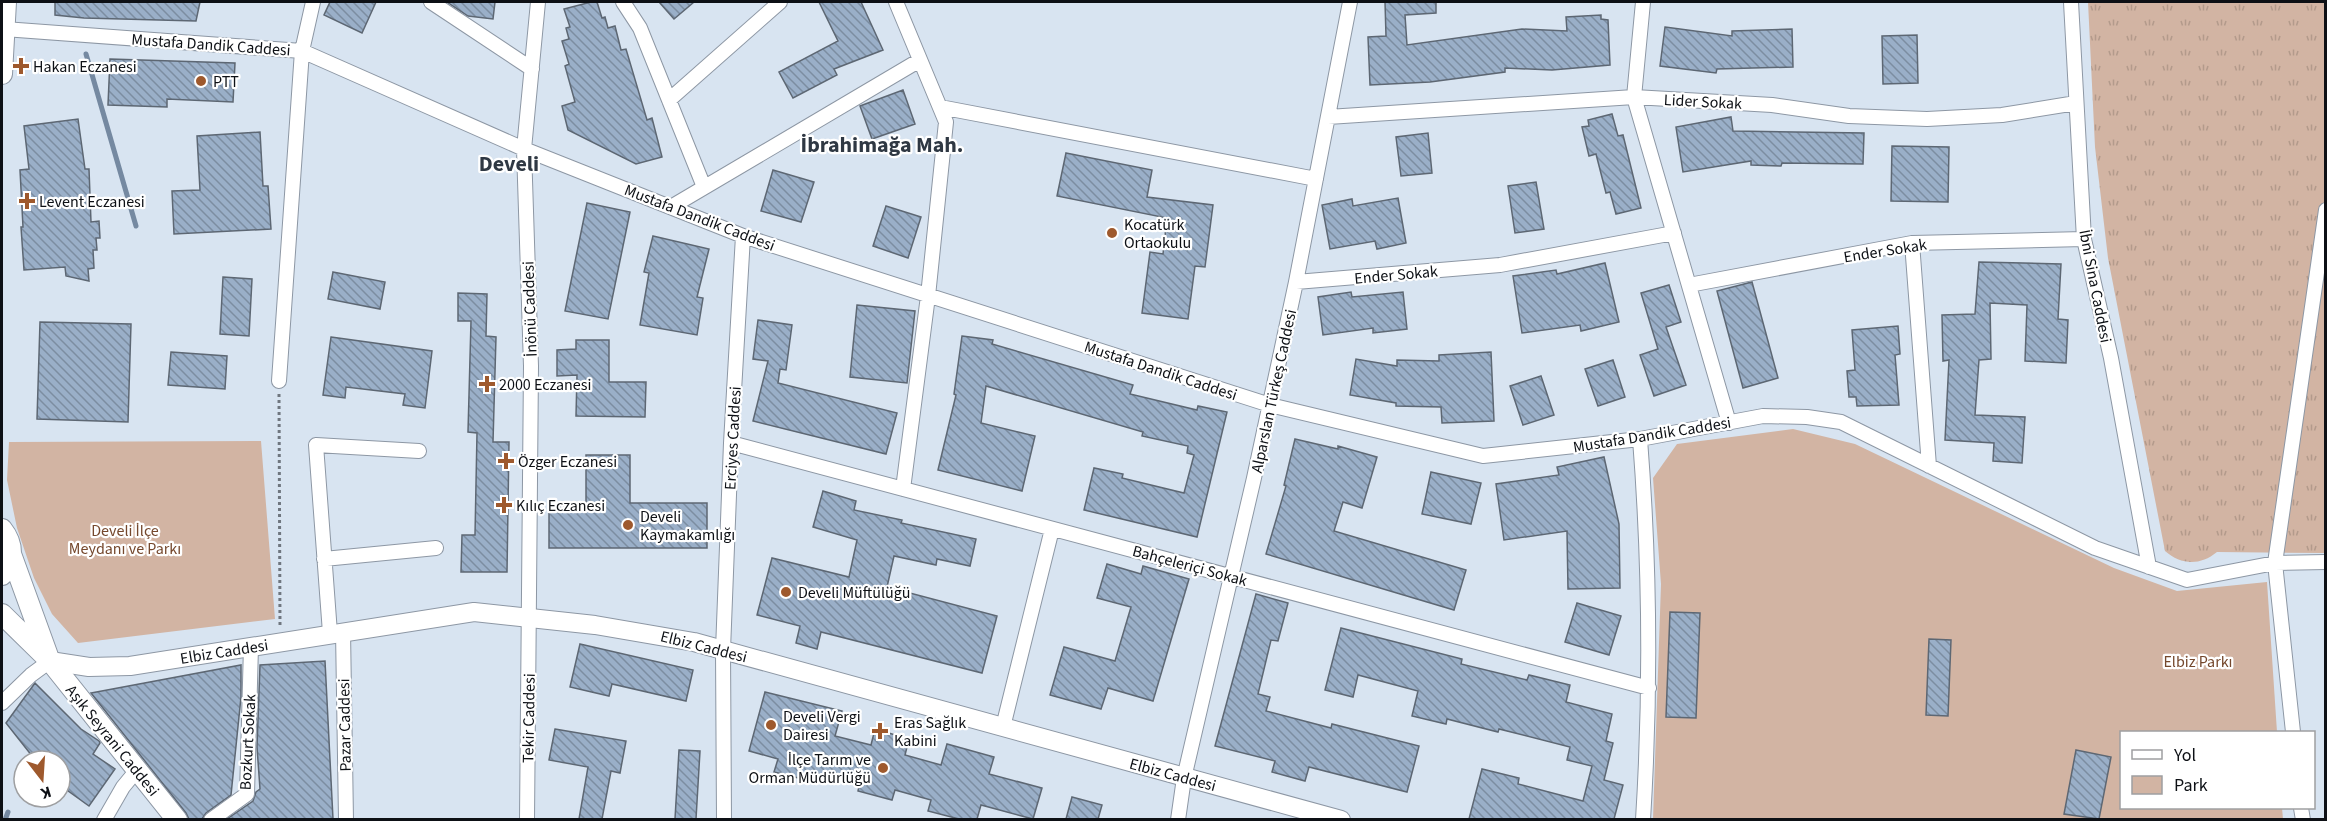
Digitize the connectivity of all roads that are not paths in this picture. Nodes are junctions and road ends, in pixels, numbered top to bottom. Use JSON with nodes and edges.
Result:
{"nodes":[{"id":1,"x":6,"y":2,"type":"edge"},
{"id":2,"x":313,"y":2,"type":"edge"},
{"id":3,"x":432,"y":2,"type":"edge"},
{"id":4,"x":538,"y":2,"type":"edge"},
{"id":5,"x":623,"y":2,"type":"edge"},
{"id":6,"x":780,"y":2,"type":"edge"},
{"id":7,"x":896,"y":2,"type":"edge"},
{"id":8,"x":1350,"y":2,"type":"edge"},
{"id":9,"x":1643,"y":2,"type":"edge"},
{"id":10,"x":2071,"y":2,"type":"edge"},
{"id":11,"x":4,"y":29,"type":"junction"},
{"id":12,"x":302,"y":51,"type":"junction"},
{"id":13,"x":921,"y":60,"type":"junction"},
{"id":14,"x":532,"y":69,"type":"junction"},
{"id":15,"x":2,"y":74,"type":"edge"},
{"id":16,"x":1634,"y":97,"type":"junction"},
{"id":17,"x":669,"y":100,"type":"junction"},
{"id":18,"x":2076,"y":103,"type":"junction"},
{"id":19,"x":940,"y":107,"type":"junction"},
{"id":20,"x":1328,"y":117,"type":"junction"},
{"id":21,"x":524,"y":149,"type":"junction"},
{"id":22,"x":1316,"y":179,"type":"junction"},
{"id":23,"x":704,"y":187,"type":"junction"},
{"id":24,"x":671,"y":207,"type":"junction"},
{"id":25,"x":2325,"y":210,"type":"edge"},
{"id":26,"x":1674,"y":233,"type":"junction"},
{"id":27,"x":743,"y":236,"type":"junction"},
{"id":28,"x":2085,"y":238,"type":"junction"},
{"id":29,"x":1912,"y":243,"type":"junction"},
{"id":30,"x":1296,"y":282,"type":"junction"},
{"id":31,"x":1689,"y":285,"type":"junction"},
{"id":32,"x":928,"y":296,"type":"junction"},
{"id":33,"x":279,"y":381,"type":"road end"},
{"id":34,"x":1270,"y":405,"type":"junction"},
{"id":35,"x":1729,"y":423,"type":"junction"},
{"id":36,"x":1640,"y":439,"type":"junction"},
{"id":37,"x":731,"y":443,"type":"junction"},
{"id":38,"x":419,"y":451,"type":"dead end"},
{"id":39,"x":1929,"y":466,"type":"junction"},
{"id":40,"x":903,"y":489,"type":"junction"},
{"id":41,"x":2,"y":529,"type":"edge"},
{"id":42,"x":1052,"y":529,"type":"junction"},
{"id":43,"x":436,"y":548,"type":"dead end"},
{"id":44,"x":11,"y":554,"type":"junction"},
{"id":45,"x":324,"y":559,"type":"junction"},
{"id":46,"x":2325,"y":562,"type":"edge"},
{"id":47,"x":2275,"y":564,"type":"junction"},
{"id":48,"x":2149,"y":567,"type":"junction"},
{"id":49,"x":2,"y":575,"type":"edge"},
{"id":50,"x":1231,"y":576,"type":"junction"},
{"id":51,"x":2,"y":614,"type":"edge"},
{"id":52,"x":529,"y":617,"type":"junction"},
{"id":53,"x":337,"y":632,"type":"junction"},
{"id":54,"x":251,"y":646,"type":"junction"},
{"id":55,"x":723,"y":650,"type":"junction"},
{"id":56,"x":50,"y":661,"type":"junction"},
{"id":57,"x":1649,"y":688,"type":"junction"},
{"id":58,"x":2,"y":703,"type":"edge"},
{"id":59,"x":1003,"y":727,"type":"junction"},
{"id":60,"x":2293,"y":731,"type":"edge"},
{"id":61,"x":137,"y":770,"type":"junction"},
{"id":62,"x":1184,"y":778,"type":"junction"},
{"id":63,"x":104,"y":819,"type":"edge"},
{"id":64,"x":177,"y":819,"type":"edge"},
{"id":65,"x":211,"y":819,"type":"edge"},
{"id":66,"x":346,"y":819,"type":"edge"},
{"id":67,"x":527,"y":819,"type":"edge"},
{"id":68,"x":724,"y":819,"type":"edge"},
{"id":69,"x":1178,"y":819,"type":"edge"},
{"id":70,"x":1341,"y":819,"type":"edge"},
{"id":71,"x":1643,"y":819,"type":"edge"}],
"edges":[{"from":1,"to":11,"type":"main road"},
{"from":2,"to":12,"type":"street"},
{"from":3,"to":14,"type":"street"},
{"from":4,"to":14,"type":"street","name":"İnönü Caddesi"},
{"from":5,"to":17,"type":"street"},
{"from":6,"to":17,"type":"street"},
{"from":7,"to":13,"type":"street"},
{"from":8,"to":20,"type":"street","name":"Alparslan Türkeş Caddesi"},
{"from":9,"to":16,"type":"street"},
{"from":10,"to":18,"type":"street","name":"İbni Sina Caddesi"},
{"from":11,"to":12,"type":"street","name":"Mustafa Dandik Caddesi"},
{"from":11,"to":15,"type":"main road"},
{"from":12,"to":21,"type":"street","name":"Mustafa Dandik Caddesi"},
{"from":12,"to":33,"type":"street"},
{"from":13,"to":19,"type":"street"},
{"from":13,"to":23,"type":"street"},
{"from":14,"to":21,"type":"street","name":"İnönü Caddesi"},
{"from":16,"to":18,"type":"street","name":"Lider Sokak"},
{"from":16,"to":20,"type":"street","name":"Lider Sokak"},
{"from":16,"to":26,"type":"street"},
{"from":17,"to":23,"type":"street"},
{"from":18,"to":28,"type":"street","name":"İbni Sina Caddesi"},
{"from":19,"to":22,"type":"street"},
{"from":19,"to":32,"type":"street"},
{"from":20,"to":22,"type":"street","name":"Alparslan Türkeş Caddesi"},
{"from":21,"to":24,"type":"street","name":"Mustafa Dandik Caddesi"},
{"from":21,"to":52,"type":"street","name":"İnönü Caddesi"},
{"from":22,"to":30,"type":"street","name":"Alparslan Türkeş Caddesi"},
{"from":23,"to":24,"type":"street"},
{"from":24,"to":27,"type":"street","name":"Mustafa Dandik Caddesi"},
{"from":25,"to":47,"type":"street"},
{"from":26,"to":30,"type":"street","name":"Ender Sokak"},
{"from":26,"to":31,"type":"street"},
{"from":27,"to":32,"type":"street","name":"Mustafa Dandik Caddesi"},
{"from":27,"to":37,"type":"street","name":"Erciyes Caddesi"},
{"from":28,"to":29,"type":"street","name":"Ender Sokak"},
{"from":28,"to":48,"type":"street","name":"İbni Sina Caddesi"},
{"from":29,"to":31,"type":"street","name":"Ender Sokak"},
{"from":29,"to":39,"type":"street"},
{"from":30,"to":34,"type":"street","name":"Alparslan Türkeş Caddesi"},
{"from":31,"to":35,"type":"street"},
{"from":32,"to":34,"type":"street","name":"Mustafa Dandik Caddesi"},
{"from":32,"to":40,"type":"street"},
{"from":34,"to":36,"type":"street","name":"Mustafa Dandik Caddesi"},
{"from":34,"to":50,"type":"street","name":"Alparslan Türkeş Caddesi"},
{"from":35,"to":36,"type":"street","name":"Mustafa Dandik Caddesi"},
{"from":35,"to":39,"type":"street","name":"Mustafa Dandik Caddesi"},
{"from":36,"to":57,"type":"street"},
{"from":37,"to":40,"type":"street","name":"Bahçeleriçi Sokak"},
{"from":37,"to":55,"type":"street","name":"Erciyes Caddesi"},
{"from":38,"to":45,"type":"street","name":"Pazar Caddesi"},
{"from":39,"to":48,"type":"street","name":"Mustafa Dandik Caddesi"},
{"from":40,"to":42,"type":"street","name":"Bahçeleriçi Sokak"},
{"from":41,"to":44,"type":"main road"},
{"from":42,"to":50,"type":"street","name":"Bahçeleriçi Sokak"},
{"from":42,"to":59,"type":"street"},
{"from":43,"to":45,"type":"street"},
{"from":44,"to":49,"type":"main road"},
{"from":44,"to":56,"type":"main road"},
{"from":45,"to":53,"type":"street","name":"Pazar Caddesi"},
{"from":46,"to":47,"type":"street","name":"Mustafa Dandik Caddesi"},
{"from":47,"to":48,"type":"street","name":"Mustafa Dandik Caddesi"},
{"from":47,"to":60,"type":"street"},
{"from":50,"to":57,"type":"street","name":"Bahçeleriçi Sokak"},
{"from":50,"to":62,"type":"street","name":"Alparslan Türkeş Caddesi"},
{"from":51,"to":56,"type":"main road"},
{"from":52,"to":53,"type":"street","name":"Elbiz Caddesi"},
{"from":52,"to":55,"type":"street","name":"Elbiz Caddesi"},
{"from":52,"to":67,"type":"street","name":"Tekir Caddesi"},
{"from":53,"to":54,"type":"street","name":"Elbiz Caddesi"},
{"from":53,"to":66,"type":"street","name":"Pazar Caddesi"},
{"from":54,"to":56,"type":"street","name":"Elbiz Caddesi"},
{"from":54,"to":65,"type":"street","name":"Bozkurt Sokak"},
{"from":55,"to":59,"type":"street","name":"Elbiz Caddesi"},
{"from":55,"to":68,"type":"street","name":"Erciyes Caddesi"},
{"from":56,"to":58,"type":"street"},
{"from":56,"to":61,"type":"main road","name":"Aşık Seyrani Caddesi"},
{"from":57,"to":71,"type":"street"},
{"from":59,"to":62,"type":"street","name":"Elbiz Caddesi"},
{"from":61,"to":63,"type":"street"},
{"from":61,"to":64,"type":"main road","name":"Aşık Seyrani Caddesi"},
{"from":62,"to":69,"type":"street","name":"Alparslan Türkeş Caddesi"},
{"from":62,"to":70,"type":"street","name":"Elbiz Caddesi"}]}
